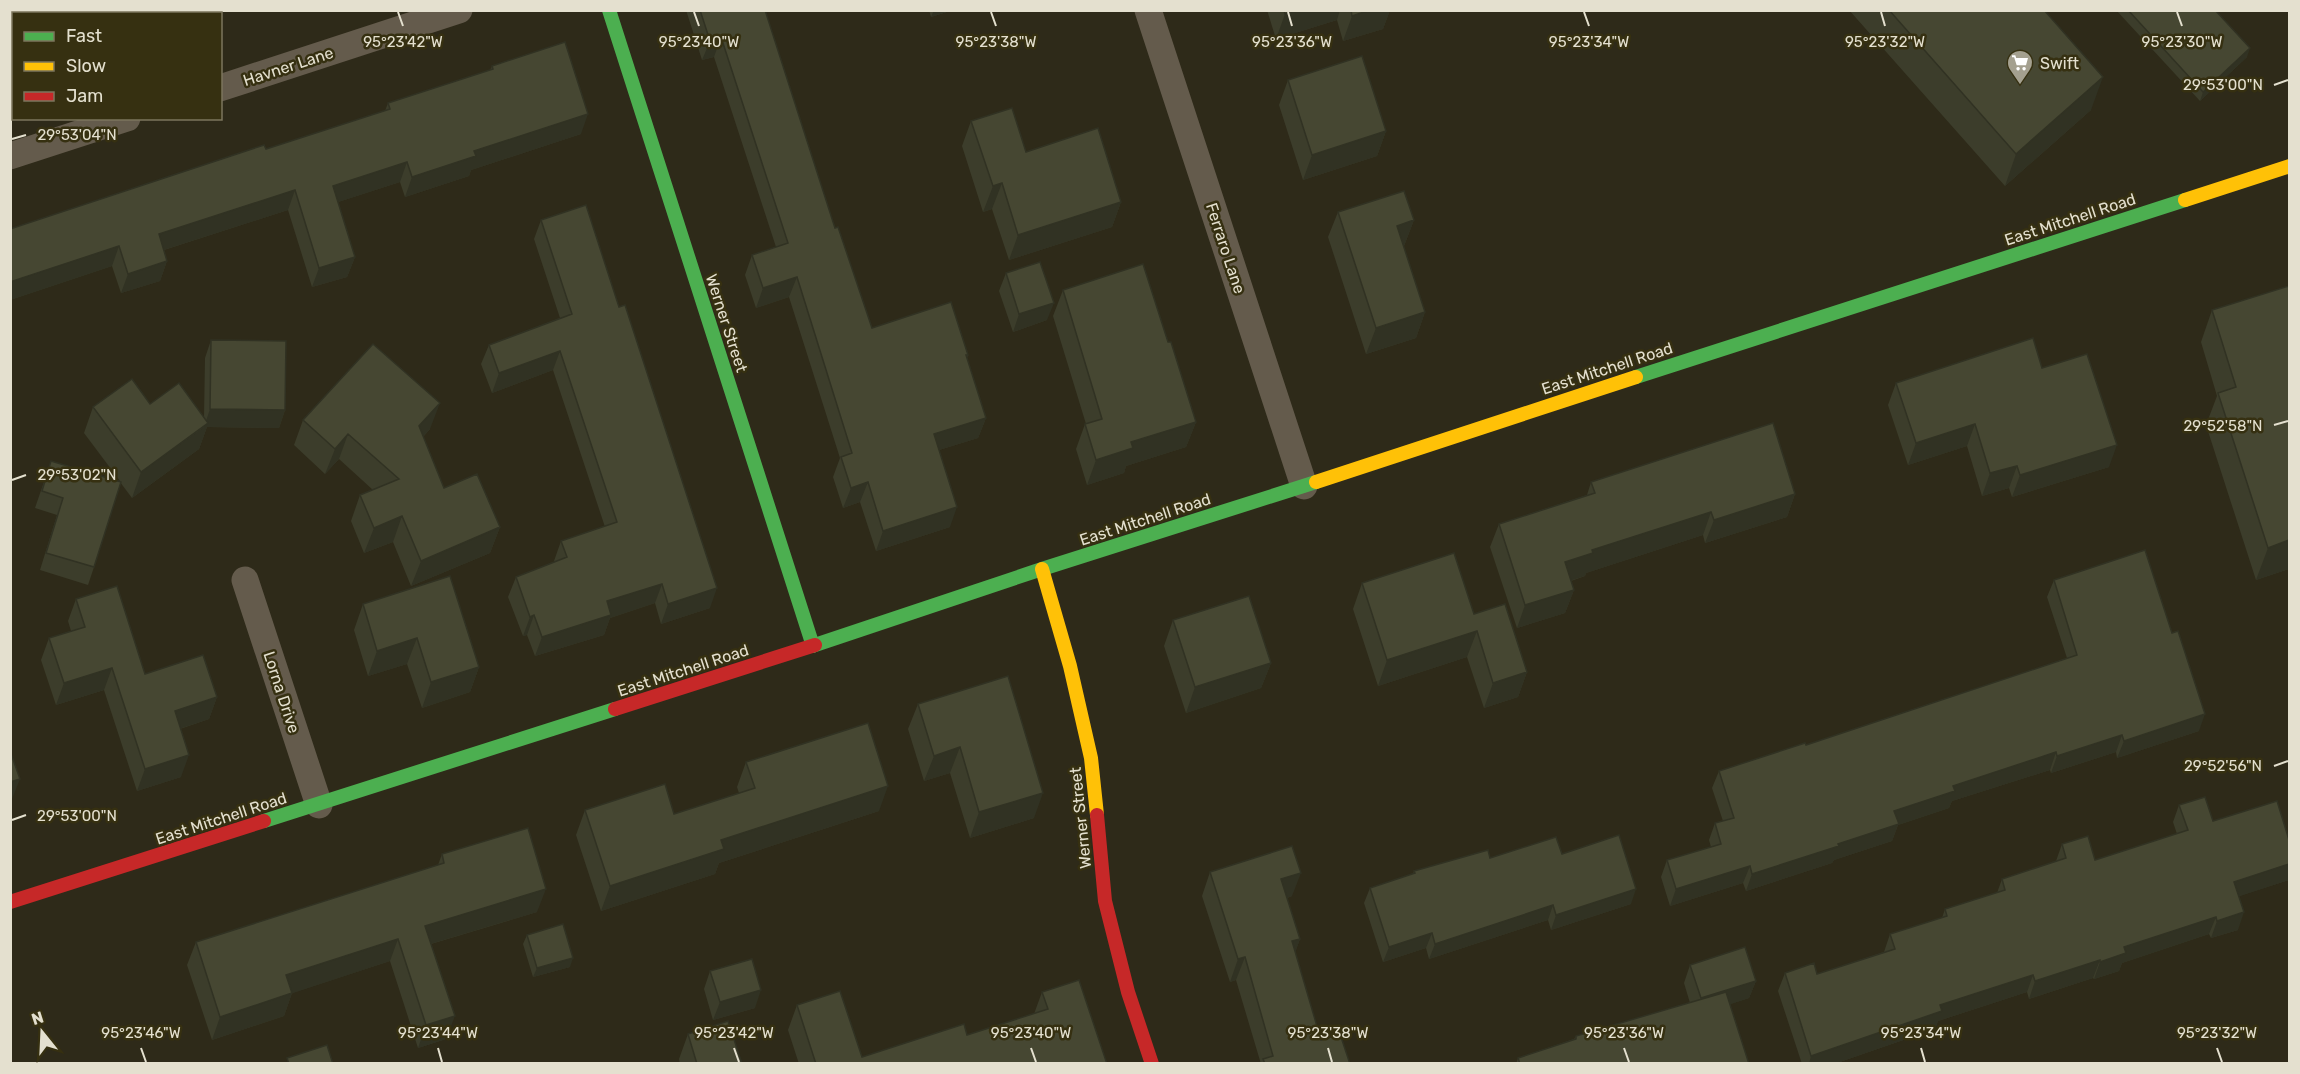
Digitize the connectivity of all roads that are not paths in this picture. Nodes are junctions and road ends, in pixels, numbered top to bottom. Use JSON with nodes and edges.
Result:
{"nodes":[{"id":1,"x":459,"y":10,"type":"edge"},
{"id":2,"x":609,"y":10,"type":"edge"},
{"id":3,"x":1148,"y":10,"type":"edge"},
{"id":4,"x":222,"y":87,"type":"edge"},
{"id":5,"x":121,"y":120,"type":"edge"},
{"id":6,"x":10,"y":156,"type":"edge"},
{"id":7,"x":2289,"y":166,"type":"edge"},
{"id":8,"x":1304,"y":486,"type":"junction"},
{"id":9,"x":1042,"y":569,"type":"junction"},
{"id":10,"x":245,"y":580,"type":"dead end"},
{"id":11,"x":813,"y":646,"type":"junction"},
{"id":12,"x":319,"y":804,"type":"junction"},
{"id":13,"x":10,"y":902,"type":"edge"},
{"id":14,"x":1152,"y":1064,"type":"edge"}],
"edges":[{"from":1,"to":4,"type":"street","name":"Havner Lane"},
{"from":2,"to":11,"type":"street","name":"Werner Street"},
{"from":3,"to":8,"type":"street","name":"Ferraro Lane"},
{"from":5,"to":6,"type":"street"},
{"from":7,"to":8,"type":"street","name":"East Mitchell Road"},
{"from":8,"to":9,"type":"street","name":"East Mitchell Road"},
{"from":9,"to":11,"type":"street","name":"East Mitchell Road"},
{"from":9,"to":14,"type":"street","name":"Werner Street"},
{"from":10,"to":12,"type":"street","name":"Lorna Drive"},
{"from":11,"to":12,"type":"street","name":"East Mitchell Road"},
{"from":12,"to":13,"type":"street","name":"East Mitchell Road"}]}
